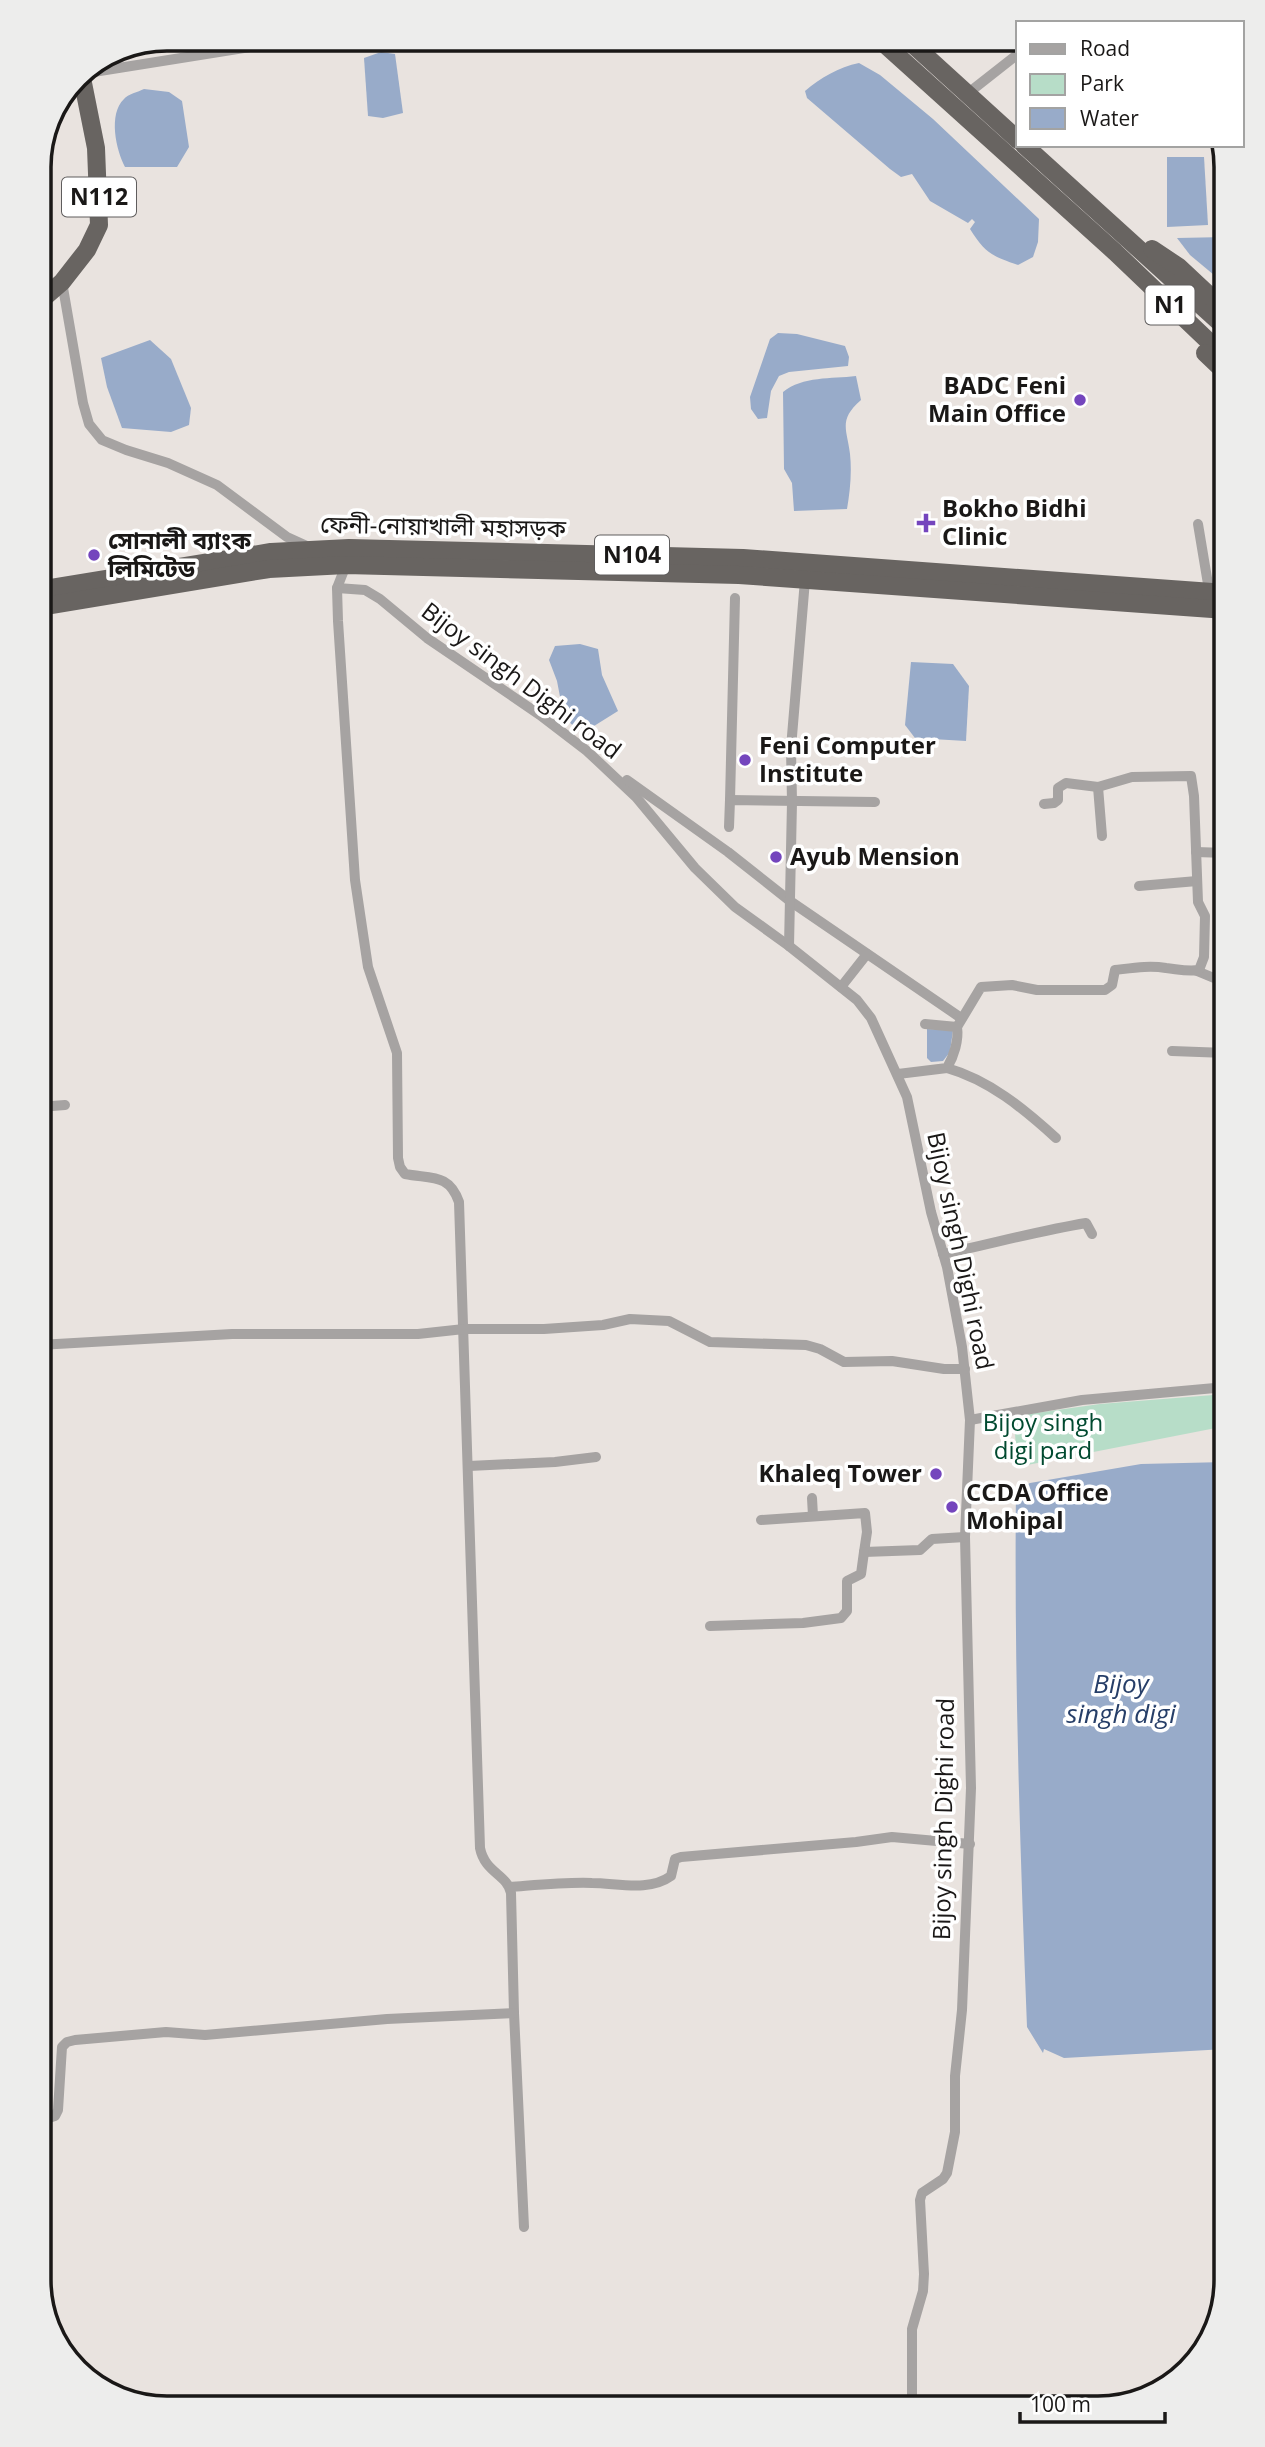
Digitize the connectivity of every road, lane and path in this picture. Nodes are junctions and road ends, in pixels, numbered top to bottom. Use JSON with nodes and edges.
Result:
{"nodes":[{"id":1,"x":224,"y":51,"type":"edge"},
{"id":2,"x":893,"y":51,"type":"edge"},
{"id":3,"x":920,"y":51,"type":"edge"},
{"id":4,"x":1016,"y":56,"type":"edge"},
{"id":5,"x":103,"y":70,"type":"edge"},
{"id":6,"x":84,"y":86,"type":"edge"},
{"id":7,"x":967,"y":94,"type":"junction"},
{"id":8,"x":1016,"y":138,"type":"edge"},
{"id":9,"x":1026,"y":147,"type":"edge"},
{"id":10,"x":1129,"y":241,"type":"junction"},
{"id":11,"x":1115,"y":252,"type":"junction"},
{"id":12,"x":62,"y":282,"type":"junction"},
{"id":13,"x":51,"y":292,"type":"edge"},
{"id":14,"x":1214,"y":300,"type":"edge"},
{"id":15,"x":1214,"y":316,"type":"edge"},
{"id":16,"x":1214,"y":346,"type":"edge"},
{"id":17,"x":1214,"y":361,"type":"edge"},
{"id":18,"x":1198,"y":524,"type":"dead end"},
{"id":19,"x":312,"y":548,"type":"junction"},
{"id":20,"x":345,"y":565,"type":"junction"},
{"id":21,"x":805,"y":580,"type":"junction"},
{"id":22,"x":1214,"y":586,"type":"edge"},
{"id":23,"x":51,"y":588,"type":"edge"},
{"id":24,"x":337,"y":588,"type":"junction"},
{"id":25,"x":735,"y":598,"type":"dead end"},
{"id":26,"x":1214,"y":601,"type":"edge"},
{"id":27,"x":1214,"y":601,"type":"edge"},
{"id":28,"x":51,"y":605,"type":"edge"},
{"id":29,"x":615,"y":769,"type":"dead end"},
{"id":30,"x":1098,"y":787,"type":"junction"},
{"id":31,"x":730,"y":800,"type":"junction"},
{"id":32,"x":792,"y":802,"type":"junction"},
{"id":33,"x":875,"y":802,"type":"dead end"},
{"id":34,"x":1044,"y":804,"type":"dead end"},
{"id":35,"x":729,"y":827,"type":"dead end"},
{"id":36,"x":1102,"y":835,"type":"dead end"},
{"id":37,"x":1196,"y":852,"type":"junction"},
{"id":38,"x":1214,"y":853,"type":"edge"},
{"id":39,"x":1197,"y":881,"type":"junction"},
{"id":40,"x":1139,"y":886,"type":"dead end"},
{"id":41,"x":790,"y":901,"type":"junction"},
{"id":42,"x":789,"y":946,"type":"junction"},
{"id":43,"x":867,"y":954,"type":"junction"},
{"id":44,"x":1197,"y":971,"type":"junction"},
{"id":45,"x":1214,"y":978,"type":"edge"},
{"id":46,"x":841,"y":988,"type":"junction"},
{"id":47,"x":959,"y":1022,"type":"junction"},
{"id":48,"x":925,"y":1024,"type":"dead end"},
{"id":49,"x":1172,"y":1051,"type":"dead end"},
{"id":50,"x":1214,"y":1053,"type":"edge"},
{"id":51,"x":947,"y":1068,"type":"junction"},
{"id":52,"x":898,"y":1074,"type":"junction"},
{"id":53,"x":65,"y":1105,"type":"dead end"},
{"id":54,"x":51,"y":1106,"type":"edge"},
{"id":55,"x":1056,"y":1138,"type":"dead end"},
{"id":56,"x":1092,"y":1234,"type":"dead end"},
{"id":57,"x":943,"y":1254,"type":"junction"},
{"id":58,"x":464,"y":1329,"type":"junction"},
{"id":59,"x":51,"y":1344,"type":"edge"},
{"id":60,"x":965,"y":1369,"type":"junction"},
{"id":61,"x":1214,"y":1388,"type":"edge"},
{"id":62,"x":970,"y":1419,"type":"junction"},
{"id":63,"x":596,"y":1457,"type":"dead end"},
{"id":64,"x":469,"y":1466,"type":"junction"},
{"id":65,"x":812,"y":1499,"type":"dead end"},
{"id":66,"x":813,"y":1516,"type":"junction"},
{"id":67,"x":761,"y":1520,"type":"dead end"},
{"id":68,"x":965,"y":1537,"type":"junction"},
{"id":69,"x":864,"y":1552,"type":"junction"},
{"id":70,"x":710,"y":1626,"type":"dead end"},
{"id":71,"x":970,"y":1844,"type":"junction"},
{"id":72,"x":510,"y":1887,"type":"junction"},
{"id":73,"x":514,"y":2013,"type":"junction"},
{"id":74,"x":51,"y":2117,"type":"edge"},
{"id":75,"x":524,"y":2227,"type":"dead end"},
{"id":76,"x":912,"y":2396,"type":"edge"}],
"edges":[{"from":1,"to":5,"type":"street"},
{"from":2,"to":11,"type":"highway","number":"N1"},
{"from":3,"to":7,"type":"highway"},
{"from":4,"to":7,"type":"street"},
{"from":6,"to":12,"type":"highway","number":"N112"},
{"from":7,"to":8,"type":"highway"},
{"from":9,"to":10,"type":"highway","number":"N1"},
{"from":10,"to":14,"type":"highway"},
{"from":10,"to":15,"type":"highway","number":"N1"},
{"from":11,"to":16,"type":"highway","number":"N1"},
{"from":11,"to":17,"type":"highway"},
{"from":12,"to":13,"type":"highway","number":"N112"},
{"from":12,"to":19,"type":"street"},
{"from":18,"to":22,"type":"street"},
{"from":19,"to":20,"type":"street"},
{"from":19,"to":23,"type":"highway","name":"ফেনী-নোয়াখালী মহাসড়ক","number":"N104"},
{"from":19,"to":26,"type":"highway","name":"ফেনী-নোয়াখালী মহাসড়ক","number":"N104"},
{"from":20,"to":21,"type":"highway","name":"ফেনী-নোয়াখালী মহাসড়ক","number":"N104"},
{"from":20,"to":24,"type":"street"},
{"from":20,"to":28,"type":"highway","name":"ফেনী-নোয়াখালী মহাসড়ক","number":"N104"},
{"from":21,"to":27,"type":"highway","name":"ফেনী-নোয়াখালী মহাসড়ক","number":"N104"},
{"from":21,"to":32,"type":"street"},
{"from":24,"to":42,"type":"street","name":"Bijoy singh Dighi road"},
{"from":24,"to":58,"type":"street"},
{"from":25,"to":31,"type":"street"},
{"from":29,"to":41,"type":"street"},
{"from":30,"to":34,"type":"street"},
{"from":30,"to":36,"type":"street"},
{"from":30,"to":37,"type":"street"},
{"from":31,"to":32,"type":"street"},
{"from":31,"to":35,"type":"street"},
{"from":32,"to":33,"type":"street"},
{"from":32,"to":41,"type":"street"},
{"from":37,"to":38,"type":"street"},
{"from":37,"to":39,"type":"street"},
{"from":39,"to":40,"type":"street"},
{"from":39,"to":44,"type":"street"},
{"from":41,"to":42,"type":"street"},
{"from":41,"to":43,"type":"street"},
{"from":42,"to":46,"type":"street","name":"Bijoy singh Dighi road"},
{"from":43,"to":46,"type":"street"},
{"from":43,"to":47,"type":"street"},
{"from":44,"to":45,"type":"street"},
{"from":44,"to":47,"type":"street"},
{"from":46,"to":52,"type":"street","name":"Bijoy singh Dighi road"},
{"from":47,"to":48,"type":"street"},
{"from":47,"to":51,"type":"street"},
{"from":49,"to":50,"type":"street"},
{"from":51,"to":52,"type":"street"},
{"from":51,"to":55,"type":"street"},
{"from":52,"to":57,"type":"street","name":"Bijoy singh Dighi road"},
{"from":53,"to":54,"type":"street"},
{"from":56,"to":57,"type":"street"},
{"from":57,"to":60,"type":"street","name":"Bijoy singh Dighi road"},
{"from":58,"to":59,"type":"street"},
{"from":58,"to":60,"type":"street"},
{"from":58,"to":64,"type":"street"},
{"from":60,"to":62,"type":"street","name":"Bijoy singh Dighi road"},
{"from":61,"to":62,"type":"street"},
{"from":62,"to":68,"type":"street","name":"Bijoy singh Dighi road"},
{"from":63,"to":64,"type":"street"},
{"from":64,"to":72,"type":"street"},
{"from":65,"to":66,"type":"street"},
{"from":66,"to":67,"type":"street"},
{"from":66,"to":69,"type":"street"},
{"from":68,"to":69,"type":"street"},
{"from":68,"to":71,"type":"street","name":"Bijoy singh Dighi road"},
{"from":69,"to":70,"type":"street"},
{"from":71,"to":72,"type":"street"},
{"from":71,"to":76,"type":"street","name":"Bijoy singh Dighi road"},
{"from":72,"to":73,"type":"street"},
{"from":73,"to":74,"type":"street"},
{"from":73,"to":75,"type":"street"}]}
